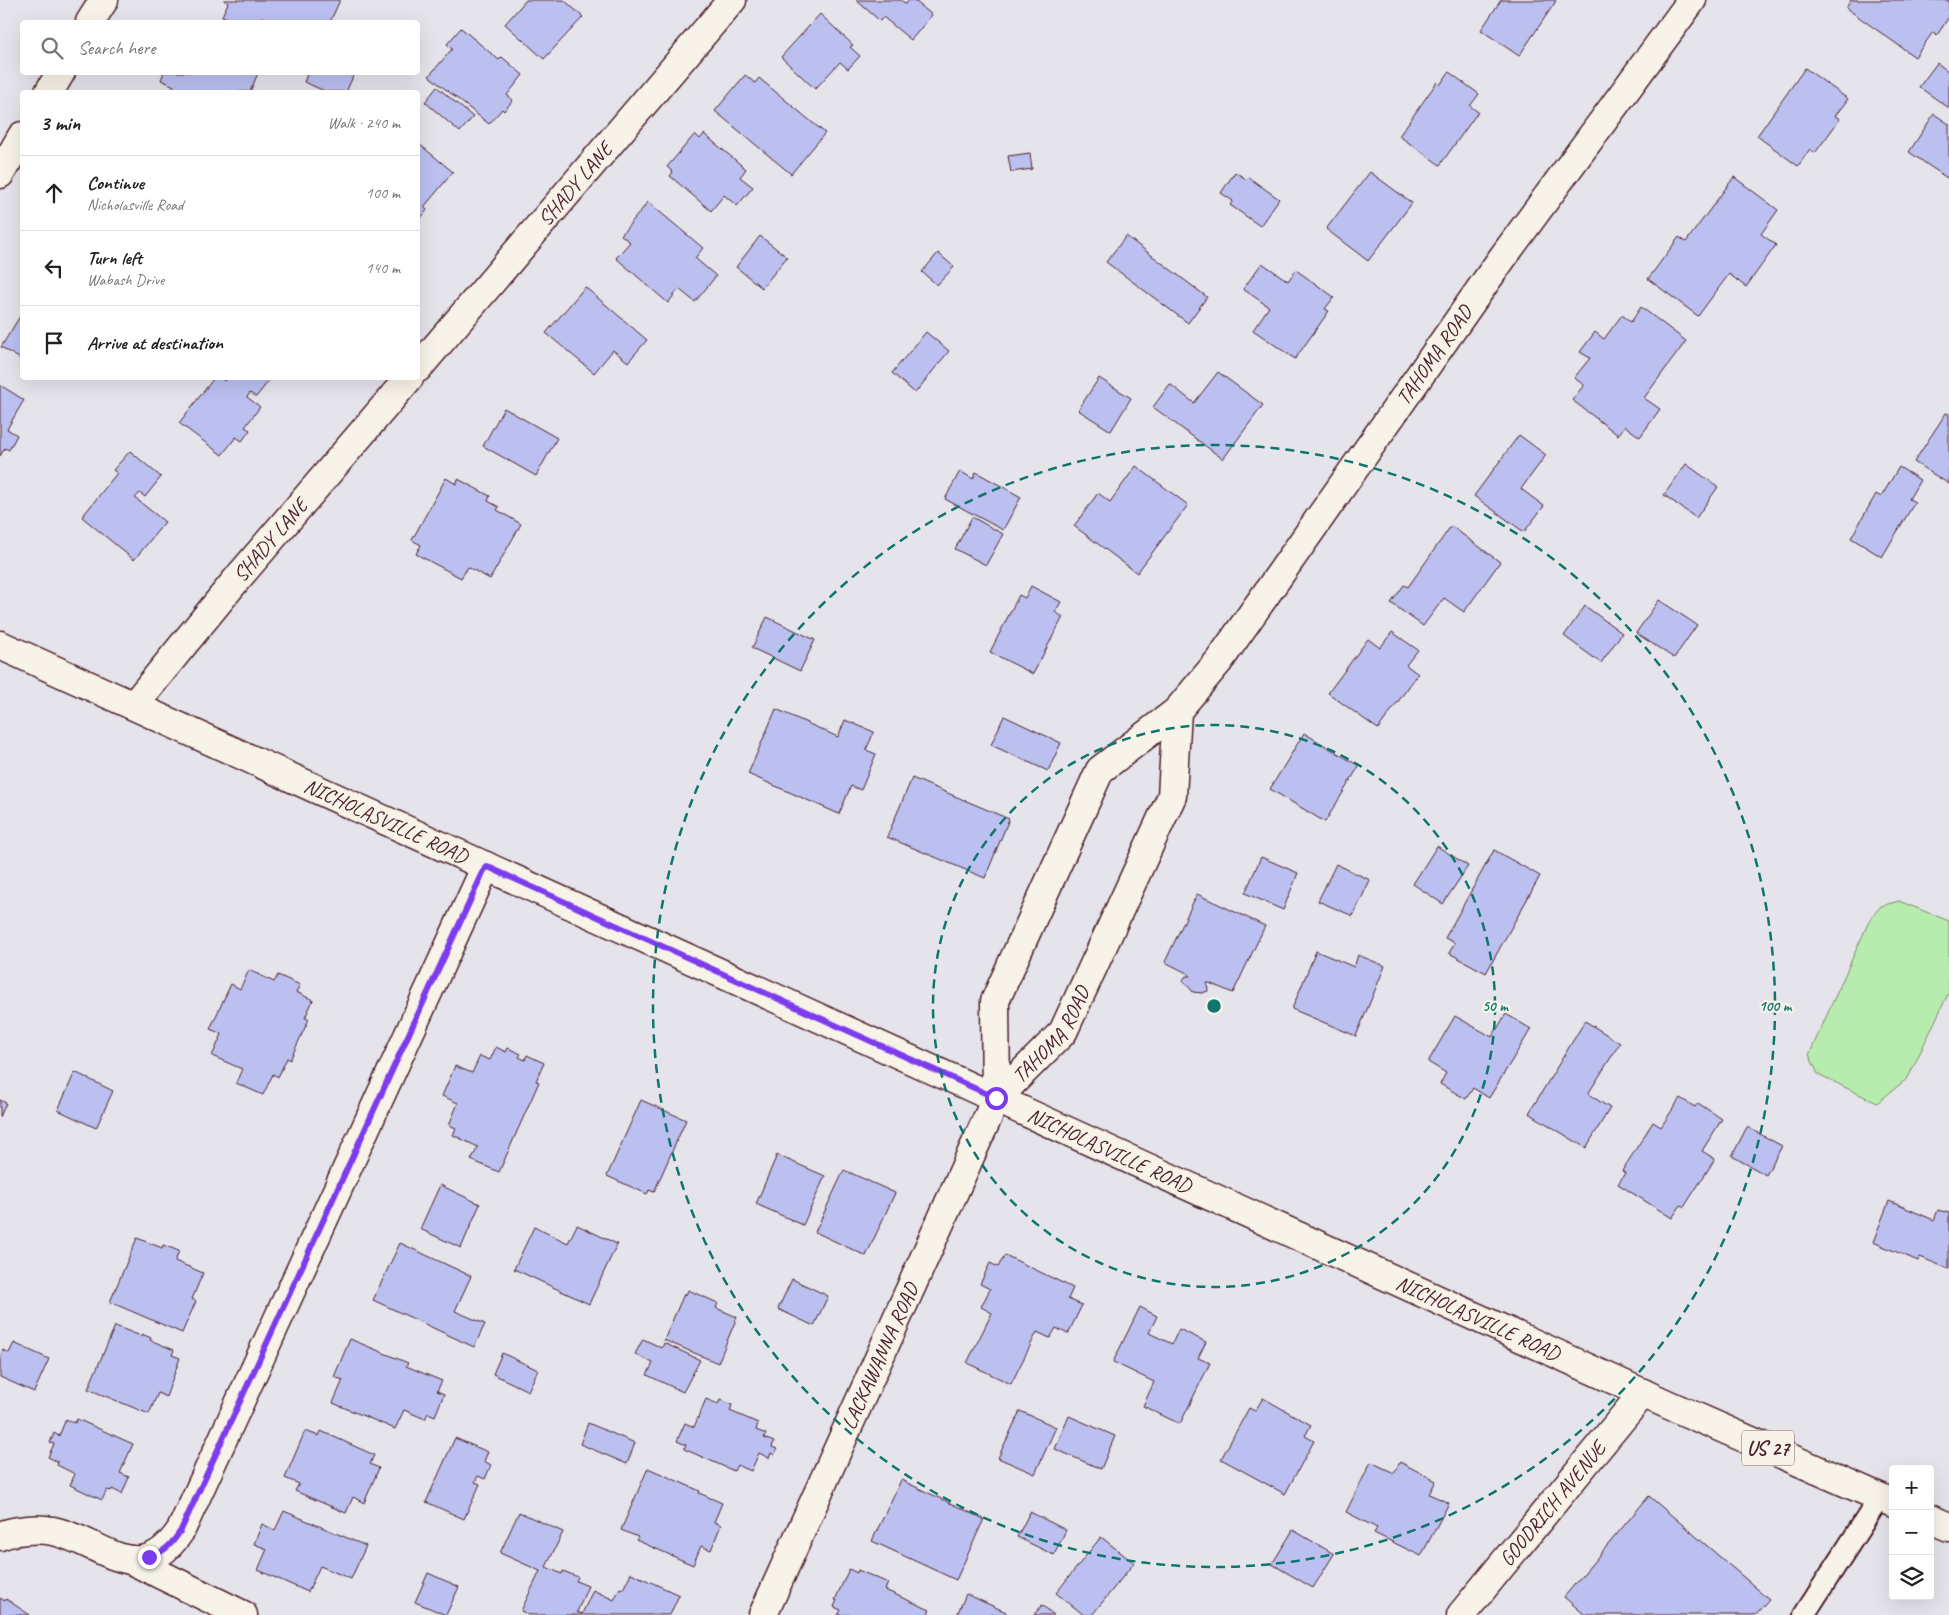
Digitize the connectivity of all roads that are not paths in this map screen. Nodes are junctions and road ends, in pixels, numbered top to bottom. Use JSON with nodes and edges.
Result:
{"nodes":[{"id":1,"x":104,"y":0,"type":"edge"},
{"id":2,"x":732,"y":0,"type":"edge"},
{"id":3,"x":1692,"y":0,"type":"edge"},
{"id":4,"x":91,"y":20,"type":"edge"},
{"id":5,"x":59,"y":75,"type":"edge"},
{"id":6,"x":50,"y":90,"type":"edge"},
{"id":7,"x":20,"y":139,"type":"edge"},
{"id":8,"x":0,"y":174,"type":"edge"},
{"id":9,"x":420,"y":366,"type":"edge"},
{"id":10,"x":407,"y":380,"type":"edge"},
{"id":11,"x":0,"y":645,"type":"edge"},
{"id":12,"x":134,"y":705,"type":"junction"},
{"id":13,"x":1176,"y":711,"type":"junction"},
{"id":14,"x":486,"y":866,"type":"junction"},
{"id":15,"x":996,"y":1098,"type":"junction"},
{"id":16,"x":1643,"y":1393,"type":"junction"},
{"id":17,"x":1887,"y":1500,"type":"edge"},
{"id":18,"x":1934,"y":1521,"type":"edge"},
{"id":19,"x":1949,"y":1527,"type":"edge"},
{"id":20,"x":0,"y":1536,"type":"edge"},
{"id":21,"x":131,"y":1560,"type":"junction"},
{"id":22,"x":243,"y":1615,"type":"edge"},
{"id":23,"x":763,"y":1615,"type":"edge"},
{"id":24,"x":1460,"y":1615,"type":"edge"},
{"id":25,"x":1804,"y":1615,"type":"edge"}],
"edges":[{"from":1,"to":4,"type":"street"},
{"from":2,"to":9,"type":"street","name":"SHADY LANE"},
{"from":3,"to":13,"type":"street","name":"TAHOMA ROAD"},
{"from":5,"to":6,"type":"street"},
{"from":7,"to":8,"type":"street"},
{"from":10,"to":12,"type":"street","name":"SHADY LANE"},
{"from":11,"to":12,"type":"street","name":"NICHOLASVILLE ROAD","number":"US 27"},
{"from":12,"to":14,"type":"street","name":"NICHOLASVILLE ROAD","number":"US 27"},
{"from":13,"to":15,"type":"street","name":"TAHOMA ROAD"},
{"from":13,"to":15,"type":"street","name":"TAHOMA ROAD"},
{"from":14,"to":15,"type":"street","name":"NICHOLASVILLE ROAD","number":"US 27"},
{"from":14,"to":21,"type":"street"},
{"from":15,"to":16,"type":"street","name":"NICHOLASVILLE ROAD","number":"US 27"},
{"from":15,"to":23,"type":"street","name":"LACKAWANNA ROAD"},
{"from":16,"to":17,"type":"street","name":"NICHOLASVILLE ROAD","number":"US 27"},
{"from":16,"to":24,"type":"street","name":"GOODRICH AVENUE"},
{"from":17,"to":25,"type":"lane"},
{"from":18,"to":19,"type":"street"},
{"from":20,"to":21,"type":"street"},
{"from":21,"to":22,"type":"street"}]}
